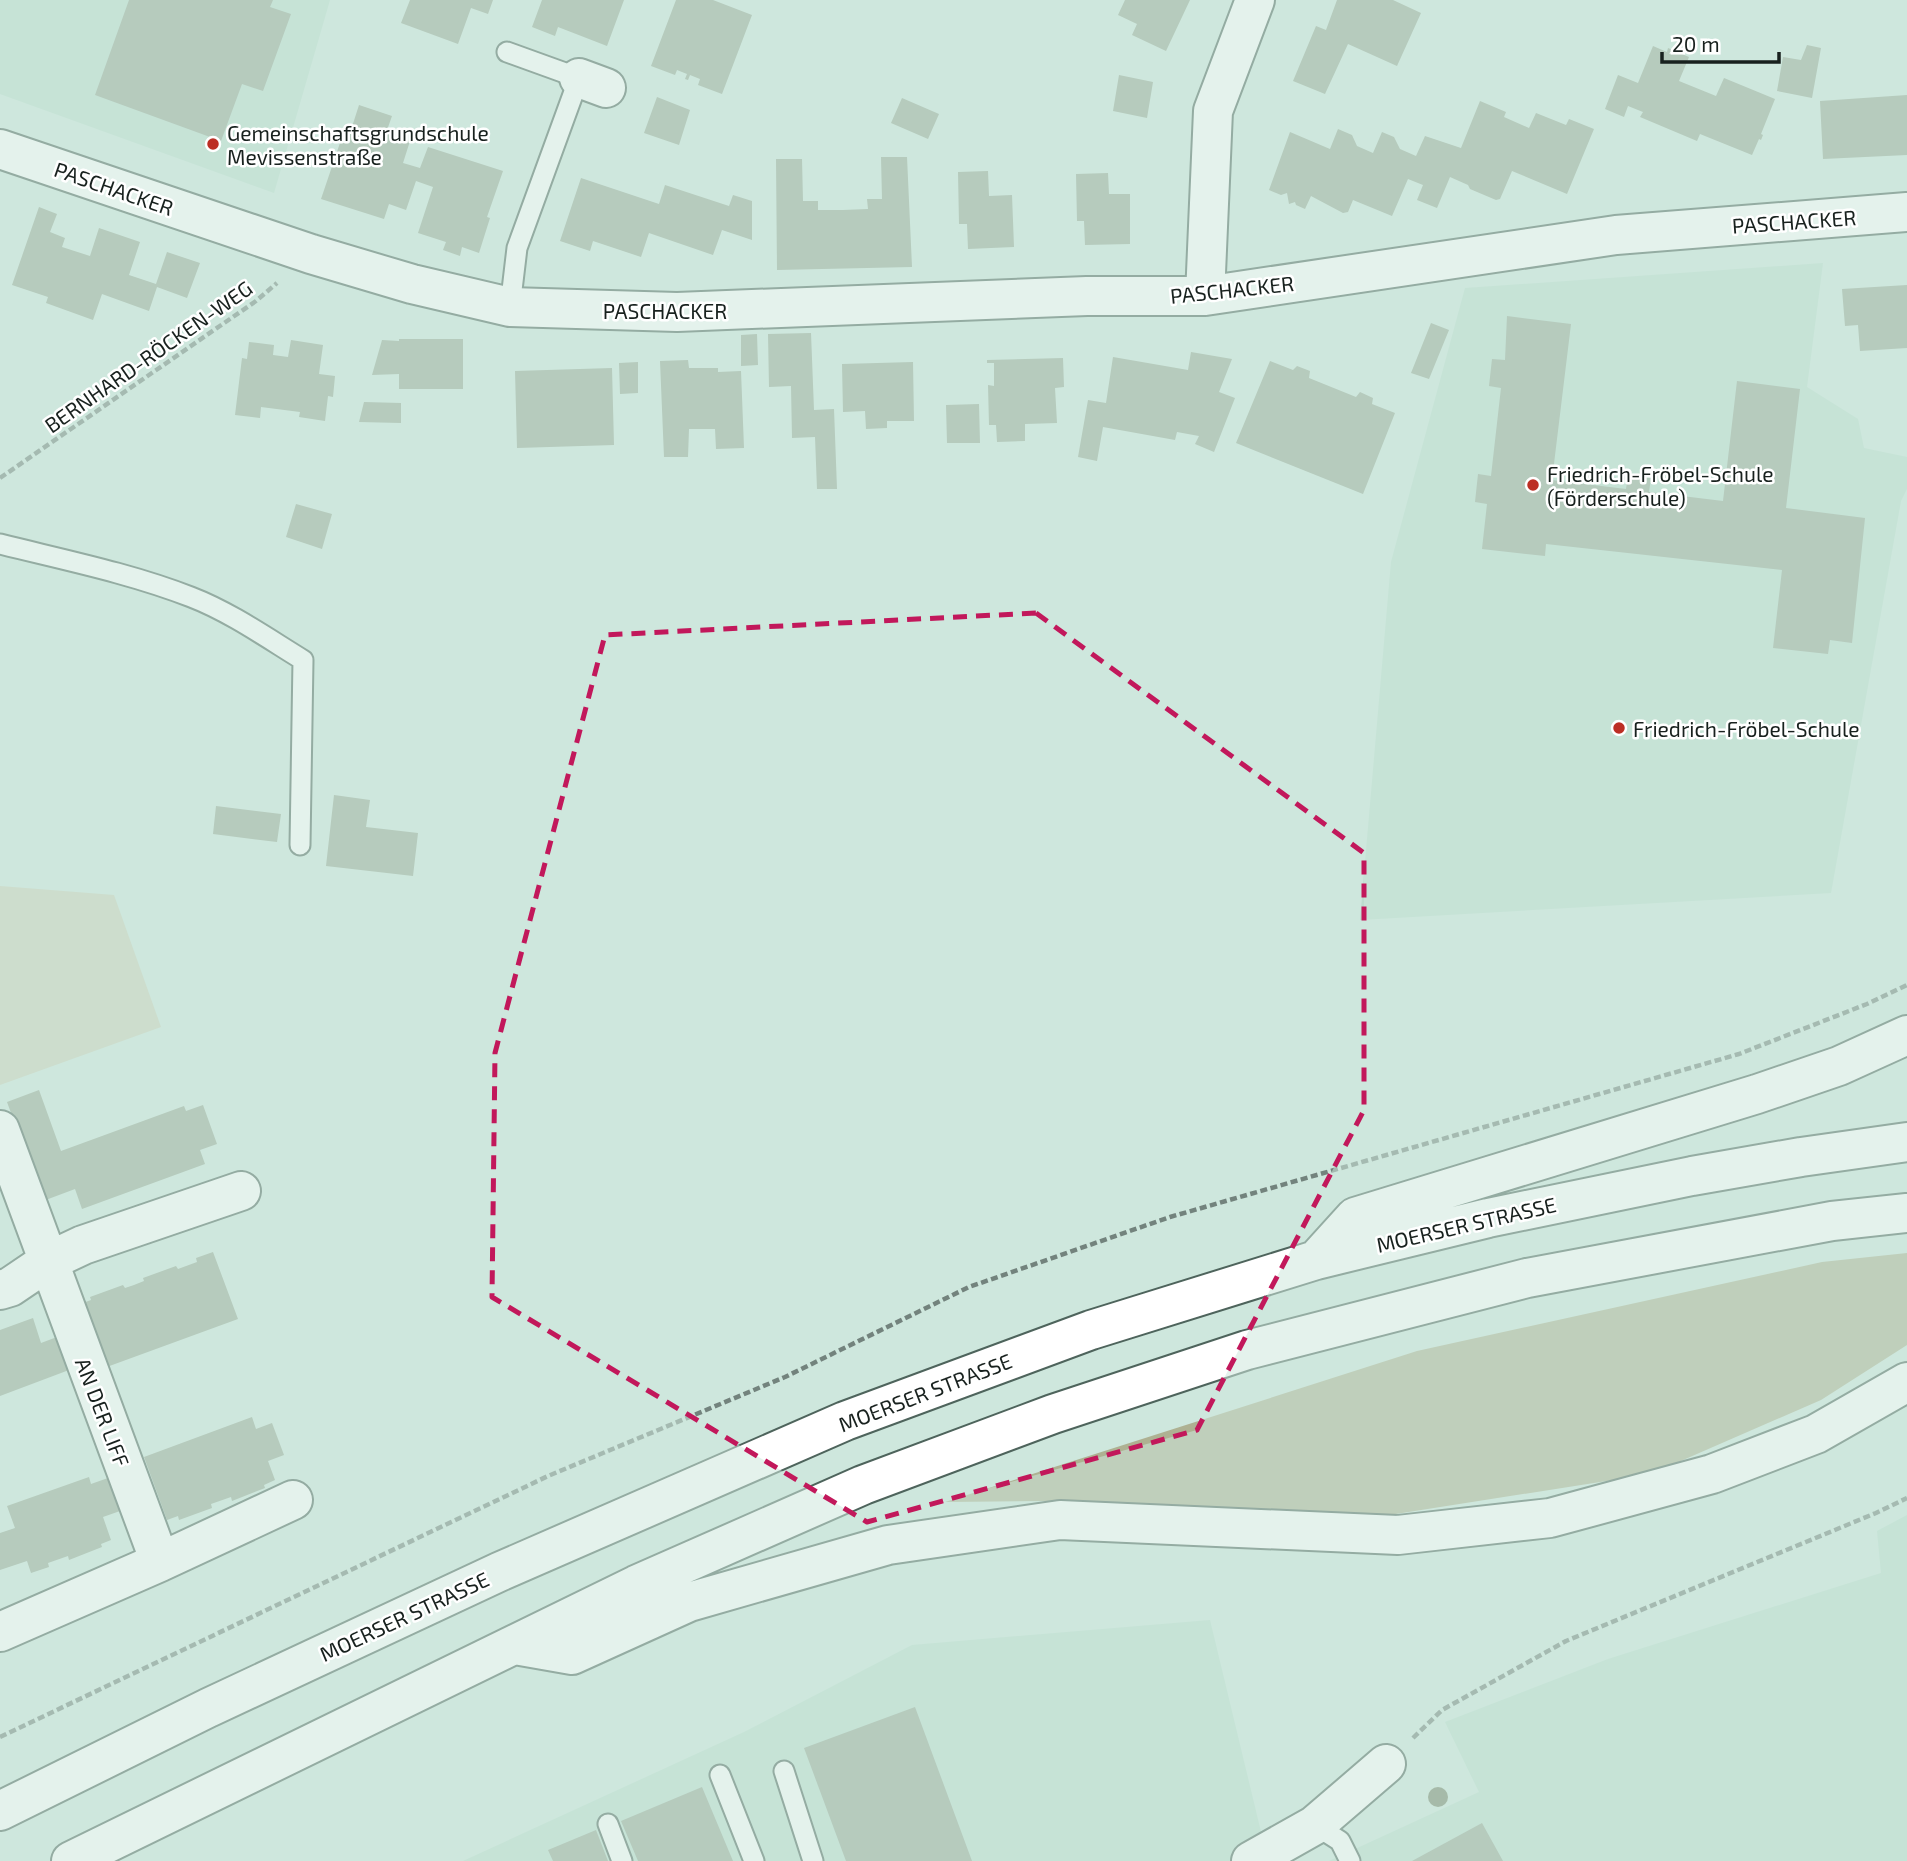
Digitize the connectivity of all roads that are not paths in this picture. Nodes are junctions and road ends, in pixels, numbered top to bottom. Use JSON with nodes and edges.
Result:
{"nodes":[{"id":1,"x":1255,"y":0,"type":"edge"},
{"id":2,"x":507,"y":52,"type":"dead end"},
{"id":3,"x":0,"y":149,"type":"edge"},
{"id":4,"x":1907,"y":212,"type":"edge"},
{"id":5,"x":1205,"y":296,"type":"junction"},
{"id":6,"x":510,"y":307,"type":"junction"},
{"id":7,"x":0,"y":544,"type":"edge"},
{"id":8,"x":300,"y":845,"type":"dead end"},
{"id":9,"x":1907,"y":1035,"type":"edge"},
{"id":10,"x":0,"y":1130,"type":"edge"},
{"id":11,"x":1907,"y":1142,"type":"edge"},
{"id":12,"x":241,"y":1191,"type":"dead end"},
{"id":13,"x":1907,"y":1213,"type":"edge"},
{"id":14,"x":1316,"y":1260,"type":"junction"},
{"id":15,"x":47,"y":1262,"type":"junction"},
{"id":16,"x":0,"y":1290,"type":"edge"},
{"id":17,"x":1907,"y":1382,"type":"edge"},
{"id":18,"x":293,"y":1500,"type":"dead end"},
{"id":19,"x":160,"y":1562,"type":"junction"},
{"id":20,"x":0,"y":1632,"type":"edge"},
{"id":21,"x":515,"y":1644,"type":"junction"},
{"id":22,"x":1386,"y":1764,"type":"road end"},
{"id":23,"x":784,"y":1771,"type":"dead end"},
{"id":24,"x":720,"y":1775,"type":"dead end"},
{"id":25,"x":0,"y":1811,"type":"edge"},
{"id":26,"x":608,"y":1824,"type":"dead end"},
{"id":27,"x":1315,"y":1825,"type":"junction"},
{"id":28,"x":71,"y":1861,"type":"edge"},
{"id":29,"x":622,"y":1861,"type":"edge"},
{"id":30,"x":754,"y":1861,"type":"edge"},
{"id":31,"x":813,"y":1861,"type":"edge"},
{"id":32,"x":1251,"y":1861,"type":"edge"},
{"id":33,"x":1350,"y":1861,"type":"edge"}],
"edges":[{"from":1,"to":5,"type":"main road"},
{"from":2,"to":6,"type":"lane"},
{"from":3,"to":6,"type":"main road","name":"PASCHACKER"},
{"from":4,"to":5,"type":"main road","name":"PASCHACKER"},
{"from":5,"to":6,"type":"main road","name":"PASCHACKER"},
{"from":7,"to":8,"type":"lane"},
{"from":9,"to":14,"type":"main road"},
{"from":10,"to":15,"type":"main road","name":"AN DER LIFF"},
{"from":11,"to":14,"type":"main road","name":"MOERSER STRASSE"},
{"from":12,"to":15,"type":"main road"},
{"from":13,"to":21,"type":"main road"},
{"from":14,"to":25,"type":"main road","name":"MOERSER STRASSE"},
{"from":15,"to":16,"type":"main road"},
{"from":15,"to":19,"type":"main road","name":"AN DER LIFF"},
{"from":17,"to":21,"type":"main road"},
{"from":18,"to":19,"type":"main road"},
{"from":19,"to":20,"type":"main road"},
{"from":21,"to":28,"type":"main road"},
{"from":22,"to":27,"type":"main road"},
{"from":23,"to":31,"type":"lane"},
{"from":24,"to":30,"type":"lane"},
{"from":26,"to":29,"type":"lane"},
{"from":27,"to":32,"type":"main road"},
{"from":27,"to":33,"type":"lane"}]}
